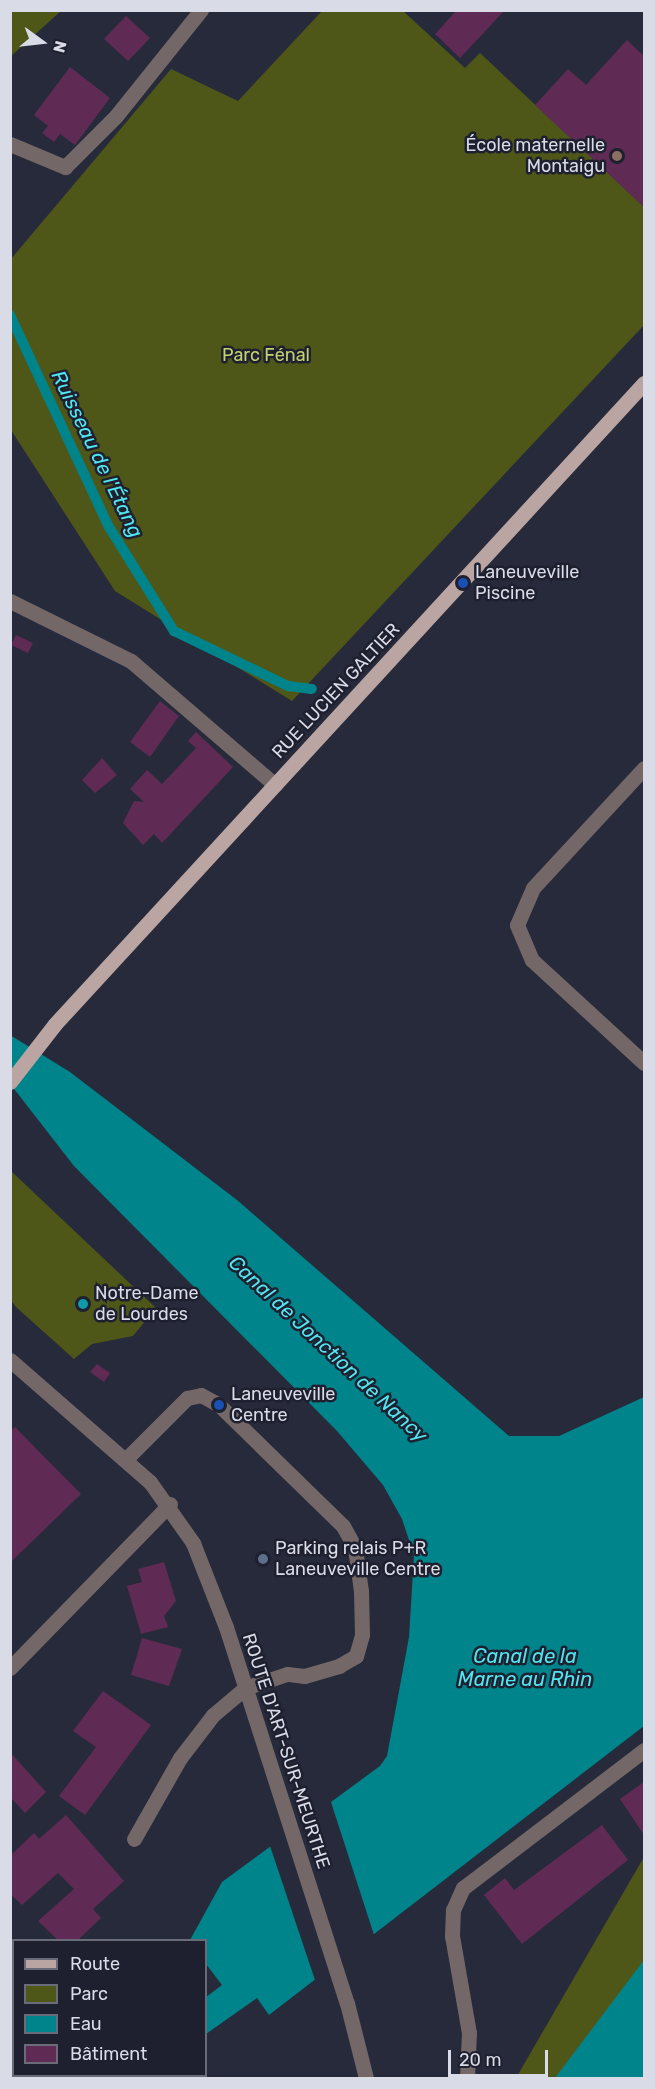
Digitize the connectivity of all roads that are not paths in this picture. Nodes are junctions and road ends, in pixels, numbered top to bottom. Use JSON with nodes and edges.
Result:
{"nodes":[{"id":1,"x":201,"y":10,"type":"edge"},
{"id":2,"x":10,"y":144,"type":"edge"},
{"id":3,"x":645,"y":383,"type":"edge"},
{"id":4,"x":10,"y":601,"type":"edge"},
{"id":5,"x":645,"y":768,"type":"edge"},
{"id":6,"x":275,"y":785,"type":"junction"},
{"id":7,"x":645,"y":1063,"type":"edge"},
{"id":8,"x":10,"y":1082,"type":"edge"},
{"id":9,"x":10,"y":1360,"type":"edge"},
{"id":10,"x":124,"y":1460,"type":"junction"},
{"id":11,"x":170,"y":1504,"type":"junction"},
{"id":12,"x":10,"y":1668,"type":"edge"},
{"id":13,"x":246,"y":1688,"type":"junction"},
{"id":14,"x":645,"y":1750,"type":"edge"},
{"id":15,"x":134,"y":1839,"type":"dead end"},
{"id":16,"x":366,"y":2079,"type":"edge"},
{"id":17,"x":467,"y":2079,"type":"edge"}],
"edges":[{"from":1,"to":2,"type":"street"},
{"from":3,"to":6,"type":"main road","name":"RUE LUCIEN GALTIER"},
{"from":4,"to":6,"type":"street"},
{"from":5,"to":7,"type":"street"},
{"from":6,"to":8,"type":"main road","name":"RUE LUCIEN GALTIER"},
{"from":9,"to":10,"type":"street","name":"ROUTE D'ART-SUR-MEURTHE"},
{"from":10,"to":11,"type":"street","name":"ROUTE D'ART-SUR-MEURTHE"},
{"from":10,"to":13,"type":"street"},
{"from":11,"to":12,"type":"street"},
{"from":11,"to":13,"type":"street","name":"ROUTE D'ART-SUR-MEURTHE"},
{"from":13,"to":15,"type":"street"},
{"from":13,"to":16,"type":"street","name":"ROUTE D'ART-SUR-MEURTHE"},
{"from":14,"to":17,"type":"street"}]}
